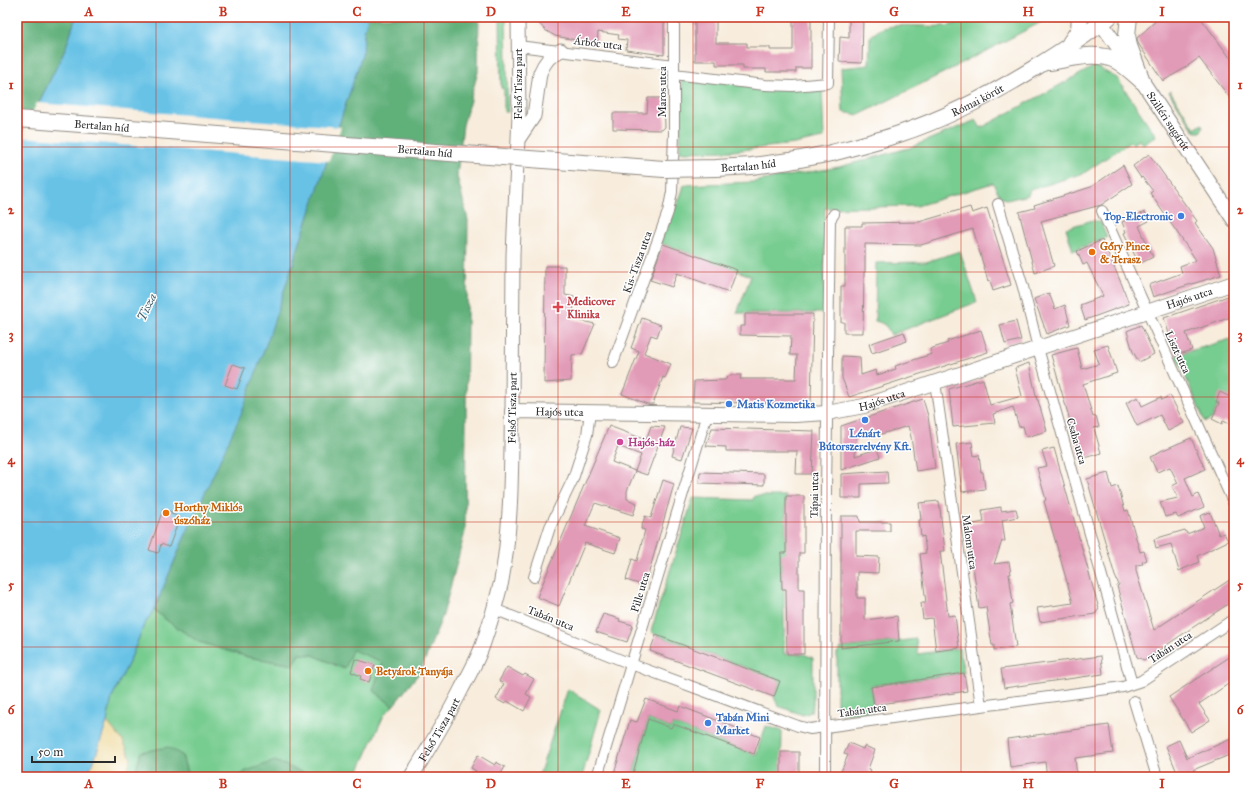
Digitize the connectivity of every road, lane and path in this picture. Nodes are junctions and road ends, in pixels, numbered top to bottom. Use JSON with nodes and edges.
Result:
{"nodes":[{"id":1,"x":518,"y":17,"type":"edge"},
{"id":2,"x":674,"y":17,"type":"edge"},
{"id":3,"x":829,"y":17,"type":"edge"},
{"id":4,"x":1080,"y":17,"type":"edge"},
{"id":5,"x":1130,"y":17,"type":"edge"},
{"id":6,"x":1102,"y":19,"type":"edge"},
{"id":7,"x":518,"y":46,"type":"junction"},
{"id":8,"x":1068,"y":46,"type":"junction"},
{"id":9,"x":561,"y":50,"type":"junction"},
{"id":10,"x":1044,"y":63,"type":"junction"},
{"id":11,"x":674,"y":69,"type":"junction"},
{"id":12,"x":1142,"y":81,"type":"junction"},
{"id":13,"x":17,"y":119,"type":"edge"},
{"id":14,"x":518,"y":140,"type":"junction"},
{"id":15,"x":832,"y":152,"type":"joint"},
{"id":16,"x":674,"y":167,"type":"joint"},
{"id":17,"x":998,"y":204,"type":"dead end"},
{"id":18,"x":1102,"y":211,"type":"dead end"},
{"id":19,"x":834,"y":214,"type":"dead end"},
{"id":20,"x":1234,"y":220,"type":"edge"},
{"id":21,"x":1234,"y":283,"type":"edge"},
{"id":22,"x":1147,"y":313,"type":"junction"},
{"id":23,"x":1038,"y":348,"type":"junction"},
{"id":24,"x":612,"y":363,"type":"dead end"},
{"id":25,"x":935,"y":382,"type":"junction"},
{"id":26,"x":512,"y":411,"type":"junction"},
{"id":27,"x":590,"y":412,"type":"junction"},
{"id":28,"x":828,"y":413,"type":"junction"},
{"id":29,"x":707,"y":414,"type":"junction"},
{"id":30,"x":1234,"y":504,"type":"edge"},
{"id":31,"x":534,"y":577,"type":"dead end"},
{"id":32,"x":494,"y":609,"type":"junction"},
{"id":33,"x":1234,"y":619,"type":"edge"},
{"id":34,"x":631,"y":664,"type":"junction"},
{"id":35,"x":1132,"y":684,"type":"junction"},
{"id":36,"x":1134,"y":701,"type":"dead end"},
{"id":37,"x":981,"y":706,"type":"junction"},
{"id":38,"x":825,"y":728,"type":"junction"},
{"id":39,"x":412,"y":777,"type":"edge"},
{"id":40,"x":597,"y":777,"type":"edge"},
{"id":41,"x":826,"y":777,"type":"edge"},
{"id":42,"x":1157,"y":777,"type":"edge"}],
"edges":[{"from":1,"to":7,"type":"street","name":"Felső Tisza part"},
{"from":2,"to":11,"type":"street","name":"Maros utca"},
{"from":3,"to":11,"type":"street"},
{"from":4,"to":8,"type":"main road"},
{"from":5,"to":12,"type":"main road"},
{"from":6,"to":8,"type":"main road","name":"Római körút"},
{"from":6,"to":12,"type":"main road","name":"Szilléri sugárút"},
{"from":7,"to":9,"type":"street","name":"Árbóc utca"},
{"from":7,"to":14,"type":"street","name":"Felső Tisza part"},
{"from":8,"to":10,"type":"main road","name":"Római körút"},
{"from":9,"to":11,"type":"street","name":"Árbóc utca"},
{"from":9,"to":14,"type":"street"},
{"from":10,"to":12,"type":"main road"},
{"from":10,"to":15,"type":"main road","name":"Római körút"},
{"from":11,"to":16,"type":"street","name":"Maros utca"},
{"from":12,"to":20,"type":"main road","name":"Szilléri sugárút"},
{"from":13,"to":15,"type":"main road","name":"Bertalan híd","bridge":true},
{"from":14,"to":26,"type":"street","name":"Felső Tisza part"},
{"from":16,"to":24,"type":"street","name":"Kis-Tisza utca"},
{"from":17,"to":23,"type":"street","name":"Csaba utca"},
{"from":18,"to":22,"type":"street","name":"Liszt utca"},
{"from":19,"to":28,"type":"street","name":"Tápai utca"},
{"from":21,"to":22,"type":"main road","name":"Hajós utca"},
{"from":22,"to":23,"type":"main road","name":"Hajós utca"},
{"from":22,"to":30,"type":"street","name":"Liszt utca"},
{"from":23,"to":25,"type":"main road","name":"Hajós utca"},
{"from":23,"to":35,"type":"street","name":"Csaba utca"},
{"from":25,"to":28,"type":"main road","name":"Hajós utca"},
{"from":25,"to":37,"type":"street","name":"Malom utca"},
{"from":26,"to":27,"type":"main road","name":"Hajós utca"},
{"from":26,"to":32,"type":"main road","name":"Felső Tisza part"},
{"from":27,"to":29,"type":"main road","name":"Hajós utca"},
{"from":27,"to":31,"type":"street"},
{"from":28,"to":29,"type":"main road","name":"Hajós utca"},
{"from":28,"to":38,"type":"street","name":"Tápai utca"},
{"from":29,"to":34,"type":"street","name":"Pille utca"},
{"from":32,"to":34,"type":"street","name":"Tabán utca"},
{"from":32,"to":39,"type":"main road","name":"Felső Tisza part"},
{"from":33,"to":35,"type":"street","name":"Tabán utca"},
{"from":34,"to":38,"type":"street","name":"Tabán utca"},
{"from":34,"to":40,"type":"street","name":"Pille utca"},
{"from":35,"to":37,"type":"street","name":"Tabán utca"},
{"from":36,"to":42,"type":"street"},
{"from":37,"to":38,"type":"street","name":"Tabán utca"},
{"from":38,"to":41,"type":"street","name":"Tápai utca"}]}
